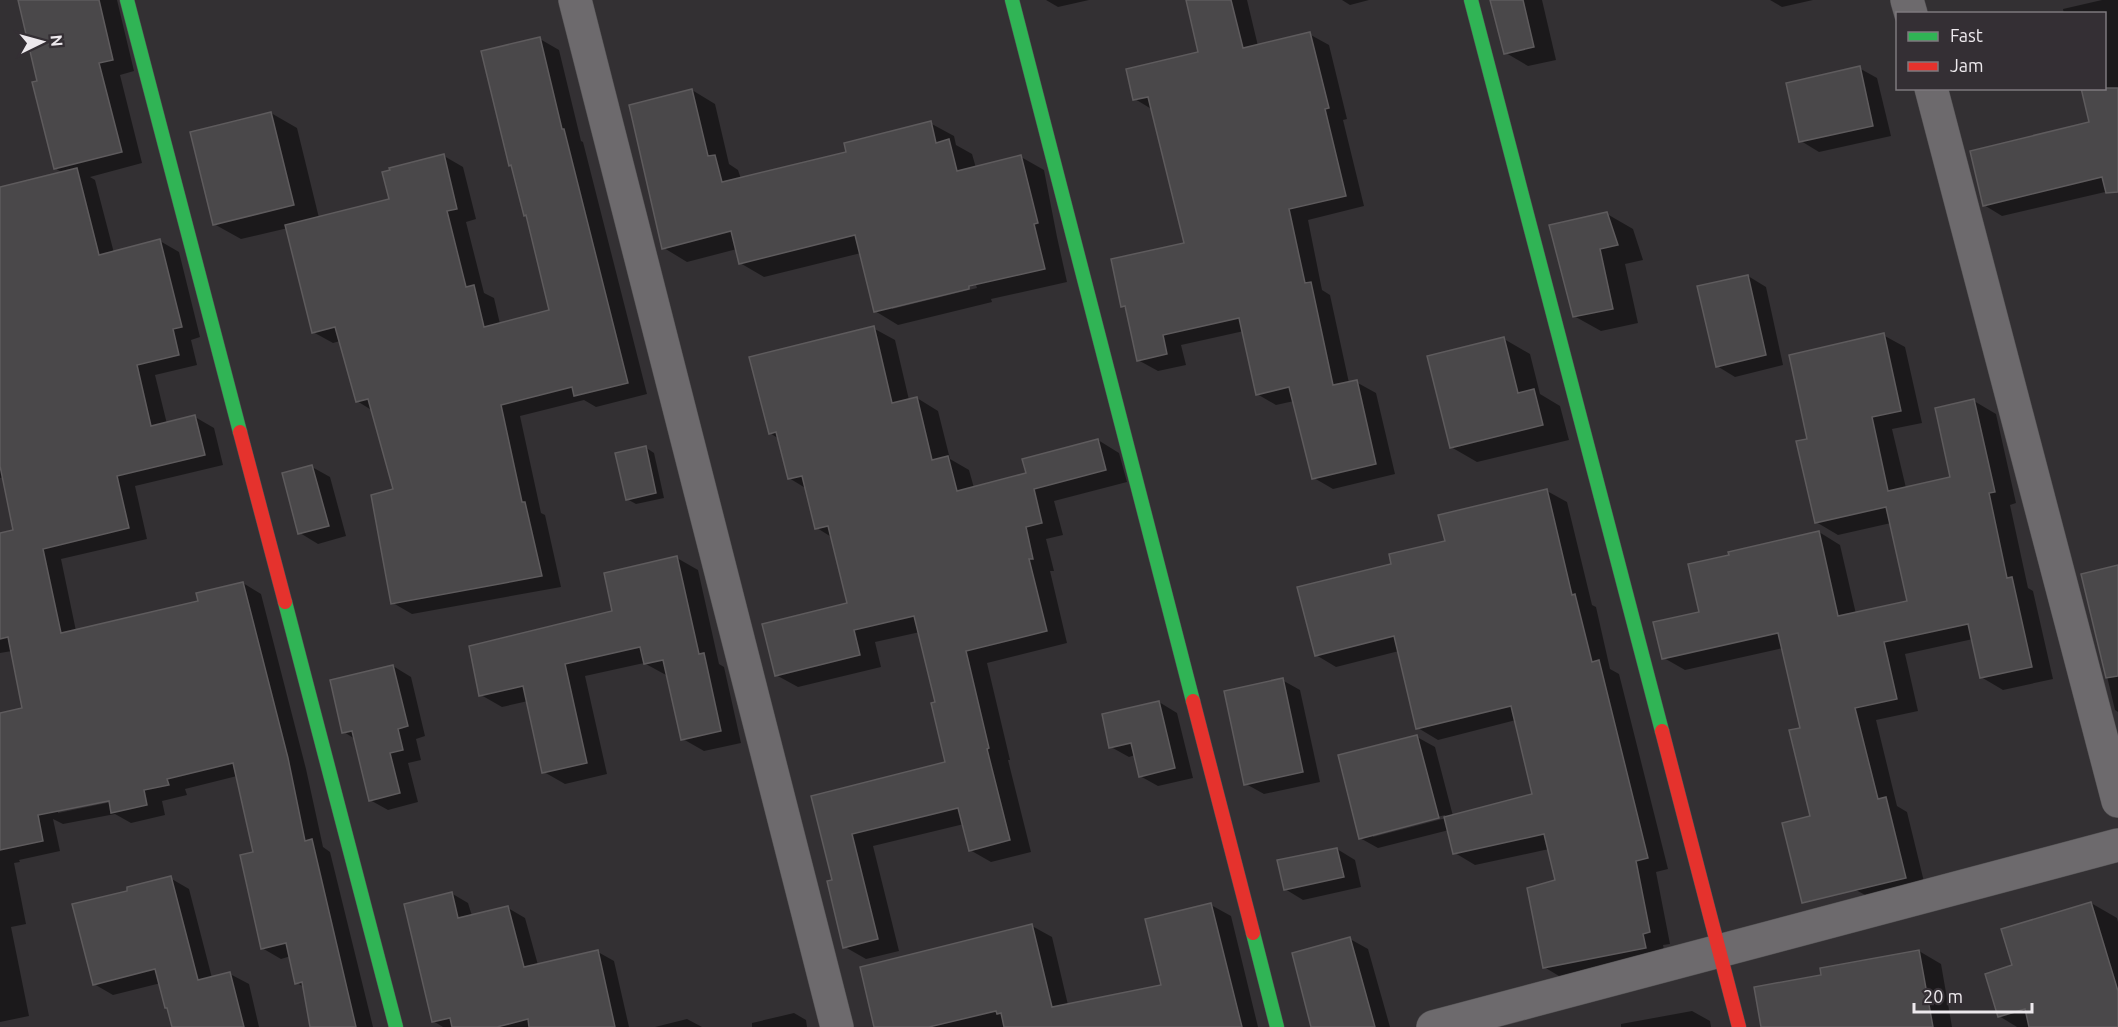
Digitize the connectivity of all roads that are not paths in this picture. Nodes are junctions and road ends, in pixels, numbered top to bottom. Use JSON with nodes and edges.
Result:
{"nodes":[{"id":1,"x":127,"y":0,"type":"edge"},
{"id":2,"x":575,"y":0,"type":"edge"},
{"id":3,"x":1012,"y":0,"type":"edge"},
{"id":4,"x":1471,"y":0,"type":"edge"},
{"id":5,"x":1931,"y":90,"type":"edge"},
{"id":6,"x":2118,"y":801,"type":"edge"},
{"id":7,"x":2118,"y":845,"type":"edge"},
{"id":8,"x":1719,"y":950,"type":"junction"},
{"id":9,"x":396,"y":1027,"type":"edge"},
{"id":10,"x":837,"y":1027,"type":"edge"},
{"id":11,"x":1277,"y":1027,"type":"edge"},
{"id":12,"x":1433,"y":1027,"type":"edge"},
{"id":13,"x":1739,"y":1027,"type":"edge"}],
"edges":[{"from":1,"to":9,"type":"street"},
{"from":2,"to":10,"type":"street"},
{"from":3,"to":11,"type":"street"},
{"from":4,"to":8,"type":"street"},
{"from":5,"to":6,"type":"street"},
{"from":7,"to":8,"type":"street"},
{"from":8,"to":12,"type":"street"},
{"from":8,"to":13,"type":"street"}]}
